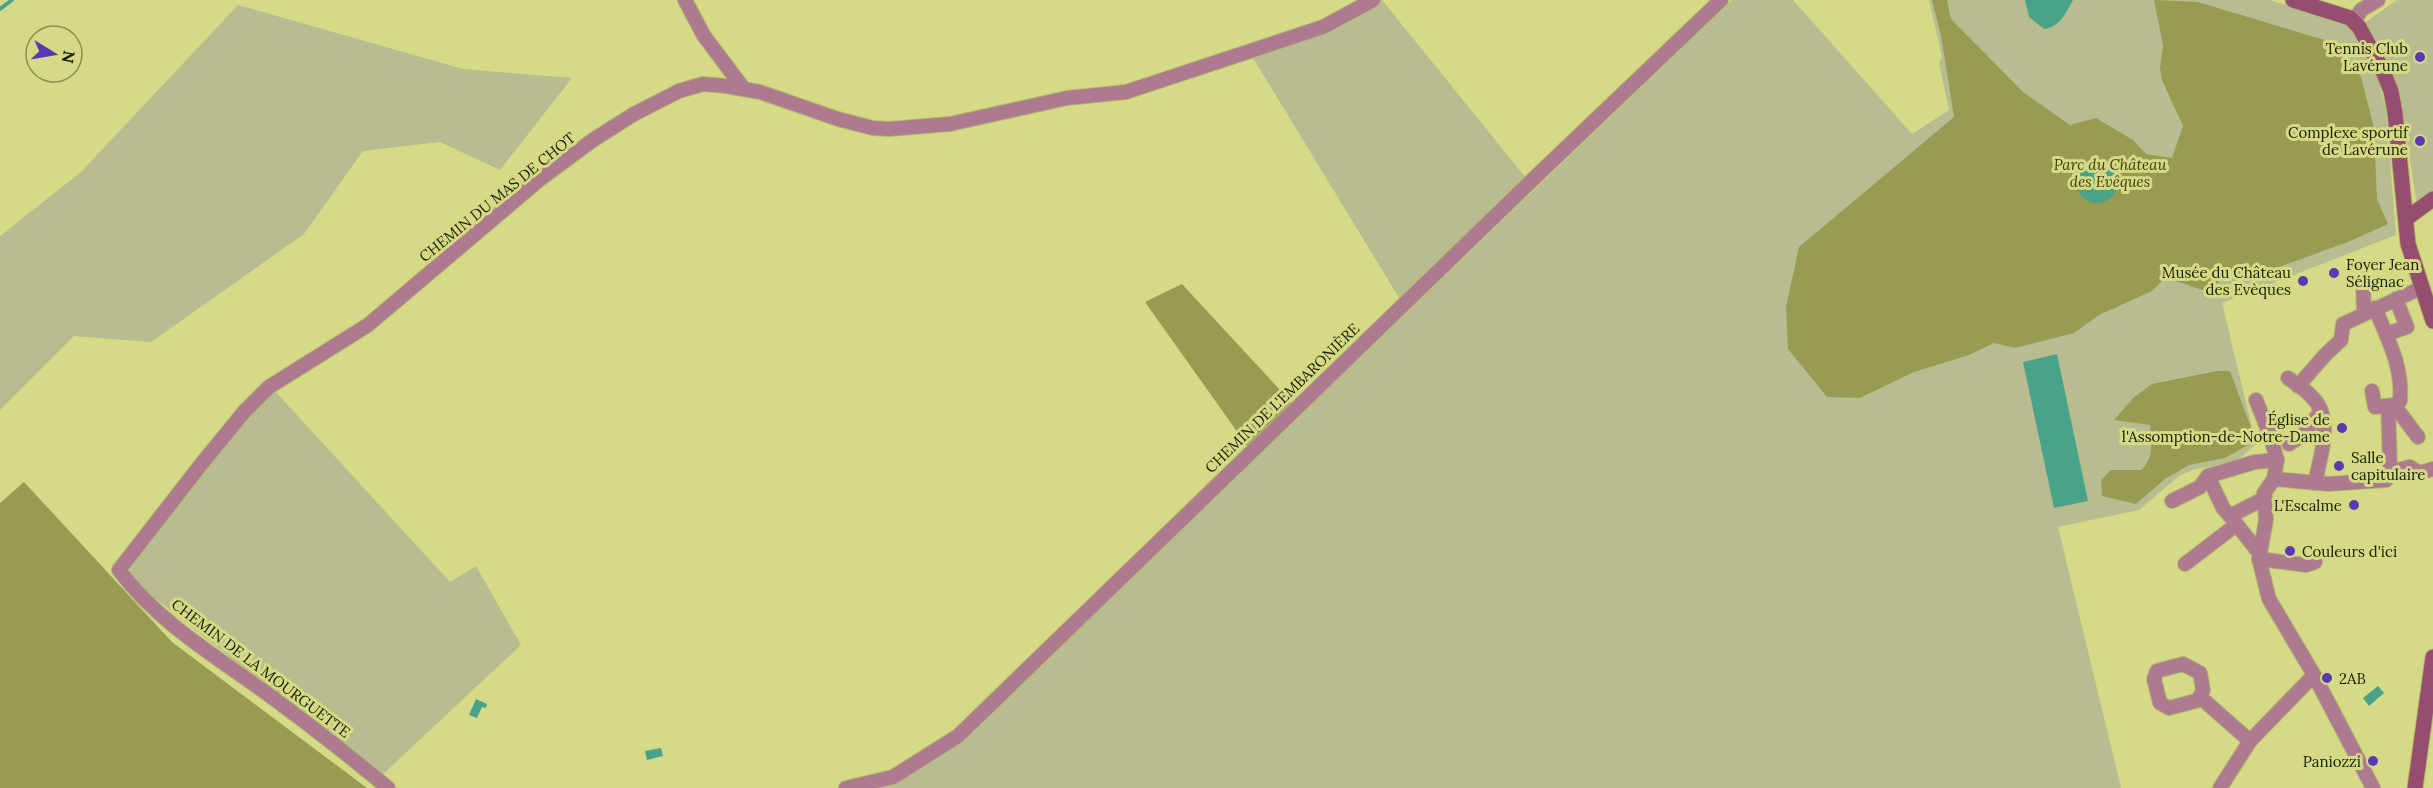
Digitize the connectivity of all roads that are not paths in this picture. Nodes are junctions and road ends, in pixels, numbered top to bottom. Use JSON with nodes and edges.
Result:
{"nodes":[{"id":1,"x":685,"y":0,"type":"edge"},
{"id":2,"x":1373,"y":0,"type":"edge"},
{"id":3,"x":1721,"y":0,"type":"edge"},
{"id":4,"x":2293,"y":0,"type":"edge"},
{"id":5,"x":2378,"y":0,"type":"edge"},
{"id":6,"x":2356,"y":11,"type":"edge"},
{"id":7,"x":744,"y":89,"type":"junction"},
{"id":8,"x":2433,"y":199,"type":"edge"},
{"id":9,"x":2406,"y":218,"type":"junction"},
{"id":10,"x":2362,"y":285,"type":"dead end"},
{"id":11,"x":2421,"y":288,"type":"junction"},
{"id":12,"x":2396,"y":299,"type":"junction"},
{"id":13,"x":2365,"y":313,"type":"junction"},
{"id":14,"x":2433,"y":321,"type":"edge"},
{"id":15,"x":2386,"y":334,"type":"junction"},
{"id":16,"x":2372,"y":391,"type":"dead end"},
{"id":17,"x":2256,"y":400,"type":"dead end"},
{"id":18,"x":2389,"y":404,"type":"junction"},
{"id":19,"x":2320,"y":411,"type":"junction"},
{"id":20,"x":2418,"y":437,"type":"dead end"},
{"id":21,"x":2289,"y":444,"type":"dead end"},
{"id":22,"x":2276,"y":454,"type":"junction"},
{"id":23,"x":2433,"y":469,"type":"edge"},
{"id":24,"x":2394,"y":471,"type":"junction"},
{"id":25,"x":2208,"y":476,"type":"junction"},
{"id":26,"x":2274,"y":479,"type":"junction"},
{"id":27,"x":2315,"y":483,"type":"junction"},
{"id":28,"x":2265,"y":498,"type":"junction"},
{"id":29,"x":2172,"y":501,"type":"dead end"},
{"id":30,"x":2233,"y":520,"type":"junction"},
{"id":31,"x":2260,"y":556,"type":"junction"},
{"id":32,"x":2315,"y":562,"type":"dead end"},
{"id":33,"x":2186,"y":564,"type":"dead end"},
{"id":34,"x":119,"y":570,"type":"joint"},
{"id":35,"x":2433,"y":657,"type":"edge"},
{"id":36,"x":2314,"y":675,"type":"junction"},
{"id":37,"x":2200,"y":697,"type":"dead end"},
{"id":38,"x":2250,"y":741,"type":"junction"},
{"id":39,"x":2427,"y":741,"type":"edge"},
{"id":40,"x":388,"y":788,"type":"edge"},
{"id":41,"x":846,"y":788,"type":"edge"},
{"id":42,"x":2220,"y":788,"type":"edge"},
{"id":43,"x":2373,"y":788,"type":"edge"},
{"id":44,"x":2415,"y":788,"type":"edge"}],
"edges":[{"from":1,"to":7,"type":"street"},
{"from":2,"to":7,"type":"street","name":"CHEMIN DU MAS DE CHOT"},
{"from":3,"to":41,"type":"street","name":"CHEMIN DE L'EMBARONIÈRE"},
{"from":4,"to":6,"type":"street"},
{"from":5,"to":6,"type":"street"},
{"from":6,"to":9,"type":"street"},
{"from":7,"to":34,"type":"street","name":"CHEMIN DU MAS DE CHOT"},
{"from":8,"to":9,"type":"street"},
{"from":9,"to":11,"type":"street"},
{"from":10,"to":13,"type":"street"},
{"from":11,"to":12,"type":"street"},
{"from":11,"to":14,"type":"street"},
{"from":12,"to":13,"type":"street"},
{"from":12,"to":15,"type":"street"},
{"from":13,"to":15,"type":"street"},
{"from":13,"to":19,"type":"street"},
{"from":15,"to":18,"type":"street"},
{"from":16,"to":18,"type":"street"},
{"from":17,"to":22,"type":"street"},
{"from":18,"to":20,"type":"street"},
{"from":18,"to":24,"type":"street"},
{"from":19,"to":21,"type":"street"},
{"from":19,"to":27,"type":"street"},
{"from":22,"to":25,"type":"street"},
{"from":22,"to":26,"type":"street"},
{"from":23,"to":24,"type":"street"},
{"from":24,"to":27,"type":"street"},
{"from":25,"to":29,"type":"street"},
{"from":25,"to":30,"type":"street"},
{"from":26,"to":27,"type":"street"},
{"from":26,"to":28,"type":"street"},
{"from":28,"to":30,"type":"street"},
{"from":28,"to":31,"type":"street"},
{"from":30,"to":31,"type":"street"},
{"from":30,"to":33,"type":"street"},
{"from":31,"to":32,"type":"street"},
{"from":31,"to":36,"type":"street"},
{"from":34,"to":40,"type":"street","name":"CHEMIN DE LA MOURGUETTE"},
{"from":35,"to":39,"type":"street"},
{"from":36,"to":38,"type":"street"},
{"from":36,"to":43,"type":"street"},
{"from":37,"to":38,"type":"street"},
{"from":38,"to":42,"type":"street"},
{"from":39,"to":44,"type":"street"}]}
